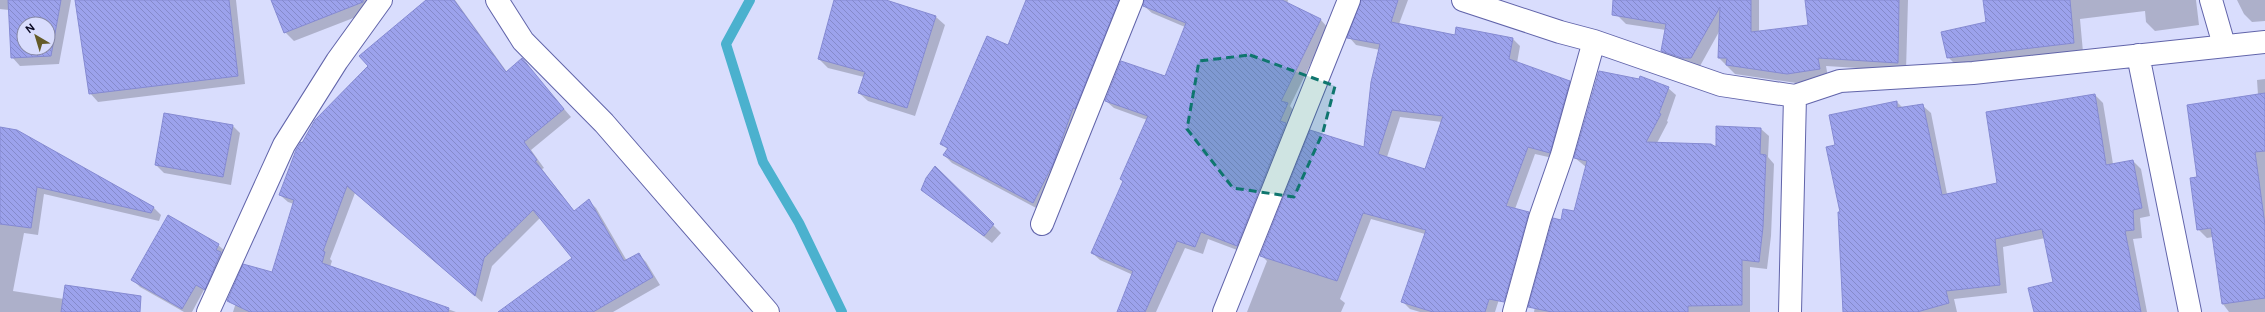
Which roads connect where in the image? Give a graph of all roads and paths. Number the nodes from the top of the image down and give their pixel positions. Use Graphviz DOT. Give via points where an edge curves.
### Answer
graph roads {
  1 [pos="381,0"];
  2 [pos="497,0"];
  3 [pos="1132,0"];
  4 [pos="1349,0"];
  5 [pos="1463,0"];
  6 [pos="2211,0"];
  7 [pos="1594,41"];
  8 [pos="2265,42"];
  9 [pos="2224,45"];
  10 [pos="2138,55"];
  11 [pos="1795,96"];
  12 [pos="1042,224"];
  13 [pos="208,312"];
  14 [pos="768,312"];
  15 [pos="1224,312"];
  16 [pos="1514,312"];
  17 [pos="1790,312"];
  18 [pos="2190,312"];
  1 -- 13 [label="street" via="337,61 284,145"];
  2 -- 14 [label="street" via="524,41 604,123"];
  3 -- 12 [label="street"];
  4 -- 15 [label="street"];
  5 -- 7 [label="street"];
  6 -- 9 [label="street"];
  7 -- 11 [label="street" via="1721,85"];
  7 -- 16 [label="street"];
  8 -- 9 [label="street"];
  9 -- 10 [label="street"];
  10 -- 11 [label="street" via="1973,73 1840,81"];
  10 -- 18 [label="street"];
  11 -- 17 [label="street"];
}
